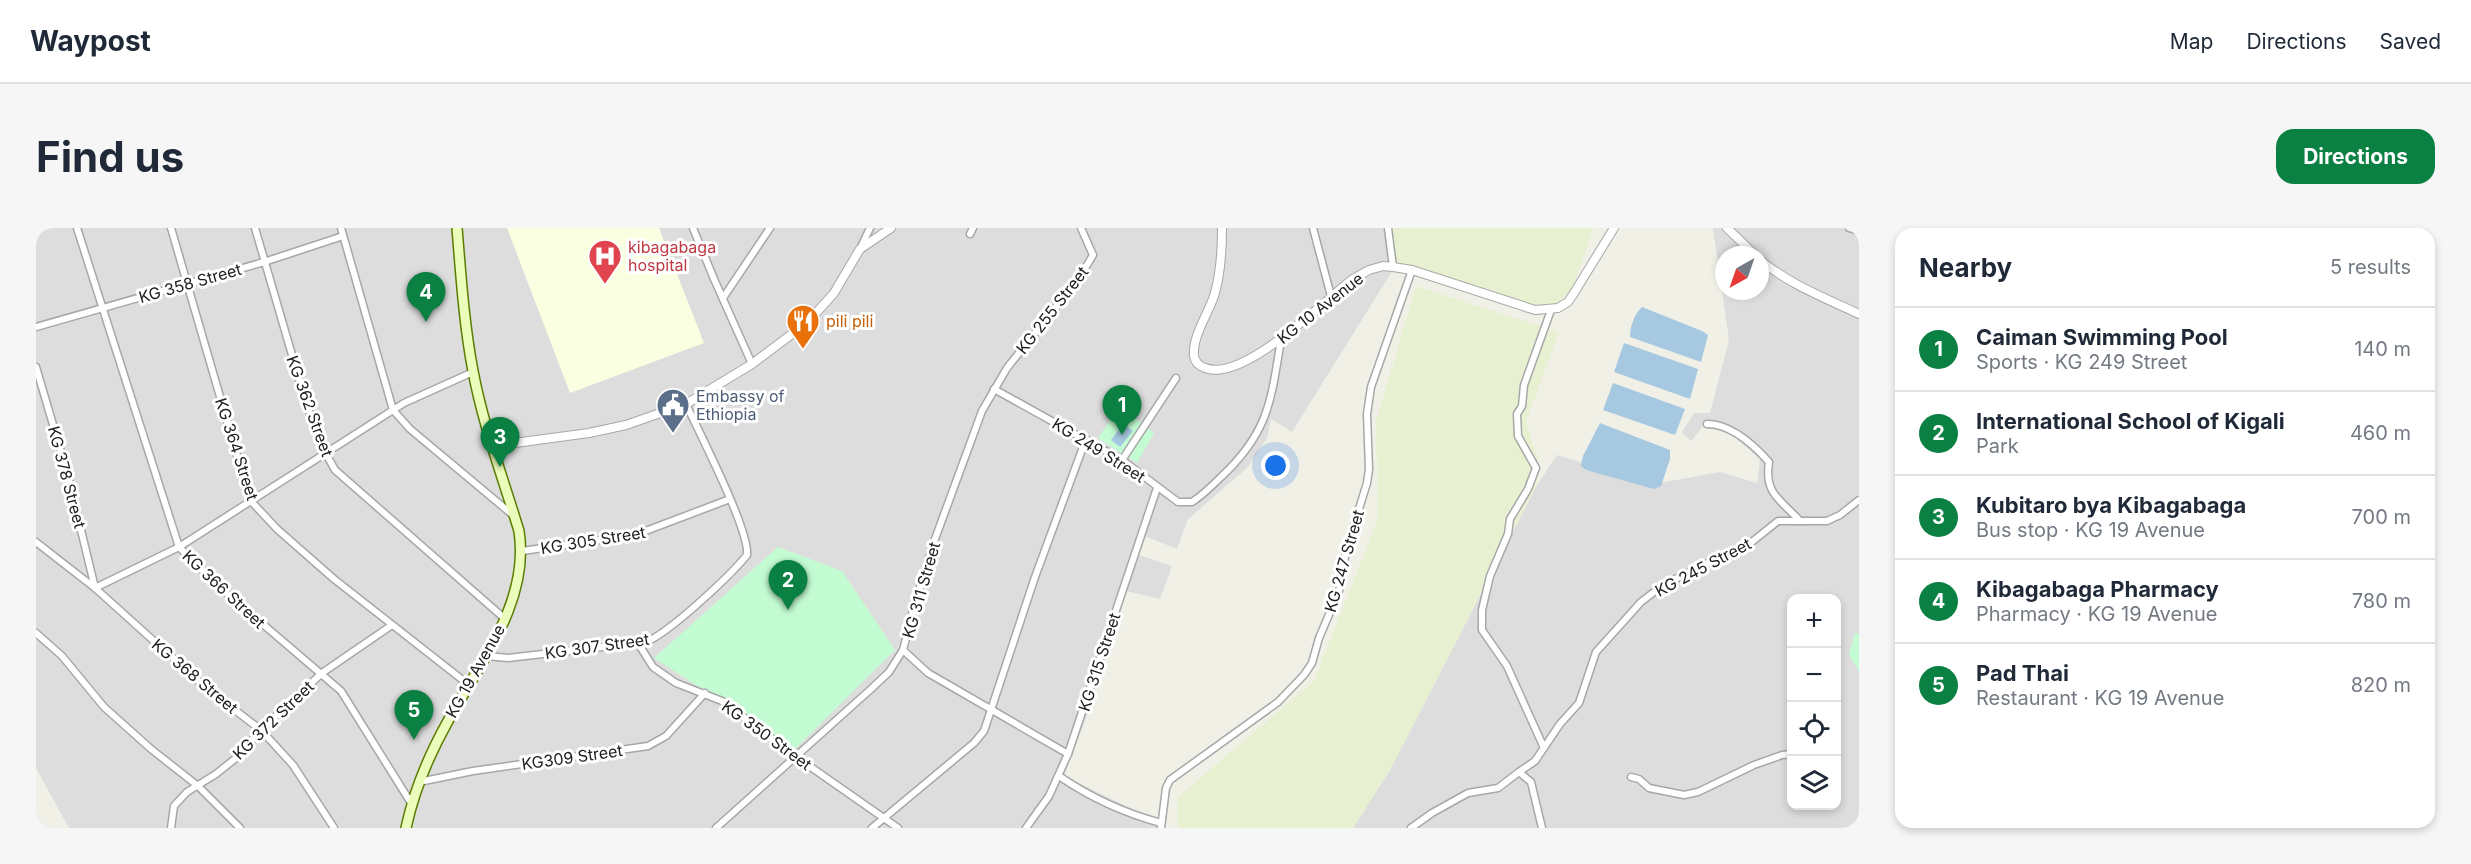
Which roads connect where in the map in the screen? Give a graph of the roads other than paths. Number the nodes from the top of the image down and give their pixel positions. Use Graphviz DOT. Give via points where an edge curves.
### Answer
graph roads {
  1 [pos="77,228"];
  2 [pos="171,228"];
  3 [pos="255,228"];
  4 [pos="341,228"];
  5 [pos="457,228"];
  6 [pos="693,228"];
  7 [pos="770,228"];
  8 [pos="870,228"];
  9 [pos="891,228"];
  10 [pos="1081,228"];
  11 [pos="1222,228"];
  12 [pos="1313,228"];
  13 [pos="1388,228"];
  14 [pos="1614,228"];
  15 [pos="1727,228"];
  16 [pos="1849,228"];
  17 [pos="1859,231"];
  18 [pos="343,236"];
  19 [pos="1746,246"];
  20 [pos="860,249"];
  21 [pos="264,262"];
  22 [pos="1394,267"];
  23 [pos="1769,267"];
  24 [pos="1412,270"];
  25 [pos="187,283"];
  26 [pos="1331,296"];
  27 [pos="723,298"];
  28 [pos="101,307"];
  29 [pos="1551,310"];
  30 [pos="1859,314"];
  31 [pos="36,327"];
  32 [pos="1281,339"];
  33 [pos="752,364"];
  34 [pos="36,367"];
  35 [pos="473,372"];
  36 [pos="1176,378"];
  37 [pos="994,390"];
  38 [pos="686,404"];
  39 [pos="393,410"];
  40 [pos="1707,424"];
  41 [pos="1086,439"];
  42 [pos="492,446"];
  43 [pos="325,452"];
  44 [pos="1122,460"];
  45 [pos="1157,488"];
  46 [pos="250,500"];
  47 [pos="730,500"];
  48 [pos="1859,500"];
  49 [pos="515,516"];
  50 [pos="1801,521"];
  51 [pos="36,542"];
  52 [pos="179,547"];
  53 [pos="522,551"];
  54 [pos="95,588"];
  55 [pos="504,618"];
  56 [pos="392,625"];
  57 [pos="36,633"];
  58 [pos="638,644"];
  59 [pos="903,650"];
  60 [pos="487,656"];
  61 [pos="322,673"];
  62 [pos="469,685"];
  63 [pos="705,693"];
  64 [pos="991,710"];
  65 [pos="261,730"];
  66 [pos="1544,748"];
  67 [pos="1068,754"];
  68 [pos="1787,755"];
  69 [pos="795,756"];
  70 [pos="1519,772"];
  71 [pos="1059,776"];
  72 [pos="1631,777"];
  73 [pos="418,782"];
  74 [pos="198,786"];
  75 [pos="411,803"];
  76 [pos="884,818"];
  77 [pos="1161,826"];
  78 [pos="171,828"];
  79 [pos="240,828"];
  80 [pos="334,828"];
  81 [pos="406,828"];
  82 [pos="716,828"];
  83 [pos="872,828"];
  84 [pos="898,828"];
  85 [pos="1026,828"];
  86 [pos="1411,828"];
  87 [pos="1542,828"];
  1 -- 28 [label="street, KG 366 Street"];
  2 -- 25 [label="street, KG 364 Street"];
  3 -- 21 [label="street, KG 362 Street"];
  4 -- 18 [label="street"];
  5 -- 35 [label="main road, KG 19 Avenue"];
  6 -- 27 [label="street"];
  7 -- 27 [label="street"];
  8 -- 20 [label="street"];
  9 -- 20 [label="street"];
  10 -- 37 [label="street, KG 255 Street" via="1093,255 1090,261"];
  11 -- 32 [label="street, KG 10 Avenue" via="1214,295 1194,346 1194,358 1199,366 1210,370 1227,368 1259,355"];
  12 -- 26 [label="street"];
  13 -- 22 [label="street"];
  14 -- 29 [label="street" via="1568,302"];
  15 -- 19 [label="street"];
  16 -- 17 [label="street"];
  18 -- 21 [label="street, KG 358 Street"];
  18 -- 39 [label="street"];
  20 -- 33 [label="street" via="824,306"];
  21 -- 25 [label="street, KG 358 Street"];
  21 -- 43 [label="street, KG 362 Street"];
  22 -- 24 [label="street, KG 10 Avenue"];
  22 -- 26 [label="street, KG 10 Avenue" via="1369,270"];
  23 -- 30 [label="street" via="1786,279"];
  24 -- 29 [label="street, KG 10 Avenue" via="1535,310"];
  24 -- 77 [label="street, KG 247 Street" via="1371,387 1367,483 1346,551 1339,591 1312,663 1278,702 1170,780"];
  25 -- 28 [label="street, KG 358 Street"];
  25 -- 46 [label="street, KG 364 Street"];
  26 -- 32 [label="street, KG 10 Avenue"];
  27 -- 33 [label="street"];
  28 -- 31 [label="street, KG 358 Street"];
  28 -- 52 [label="street, KG 366 Street"];
  29 -- 66 [label="street" via="1517,414 1518,436 1536,468 1510,519 1482,610 1482,630 1507,666"];
  32 -- 45 [label="street, KG 249 Street" via="1265,419 1242,458 1192,502 1178,502"];
  33 -- 38 [label="street"];
  34 -- 54 [label="street, KG 378 Street"];
  35 -- 39 [label="street"];
  35 -- 42 [label="main road, KG 19 Avenue"];
  36 -- 44 [label="street"];
  37 -- 41 [label="street, KG 249 Street"];
  37 -- 59 [label="street, KG 311 Street" via="982,411 939,529"];
  38 -- 42 [label="street" via="589,434"];
  38 -- 47 [label="street"];
  39 -- 43 [label="street"];
  39 -- 49 [label="street" via="410,429"];
  40 -- 50 [label="street" via="1718,424 1740,435 1763,455 1769,462 1766,479 1770,489"];
  41 -- 44 [label="street, KG 249 Street"];
  41 -- 64 [label="street"];
  42 -- 49 [label="main road, KG 19 Avenue"];
  43 -- 46 [label="street"];
  43 -- 55 [label="street, KG 362 Street" via="335,470"];
  44 -- 45 [label="street, KG 249 Street"];
  45 -- 67 [label="street, KG 315 Street"];
  46 -- 52 [label="street"];
  46 -- 56 [label="street, KG 364 Street" via="285,536"];
  47 -- 53 [label="street, KG 305 Street" via="635,536"];
  47 -- 58 [label="street, KG 307 Street" via="748,546 747,555 656,638"];
  48 -- 50 [label="street, KG 245 Street" via="1827,521"];
  49 -- 53 [label="main road, KG 19 Avenue"];
  50 -- 66 [label="street, KG 245 Street" via="1778,521 1753,541 1663,585 1641,602 1596,652 1579,702"];
  51 -- 54 [label="street, KG 368 Street"];
  52 -- 54 [label="street"];
  52 -- 61 [label="street, KG 366 Street" via="224,591"];
  53 -- 55 [label="main road, KG 19 Avenue" via="515,590"];
  54 -- 65 [label="street, KG 368 Street" via="178,663"];
  55 -- 60 [label="main road, KG 19 Avenue"];
  56 -- 61 [label="street, KG 372 Street"];
  56 -- 62 [label="street, KG 364 Street"];
  57 -- 74 [label="street" via="62,656 104,707"];
  58 -- 60 [label="street, KG 307 Street" via="508,658"];
  58 -- 63 [label="street, KG 350 Street" via="653,667 676,683"];
  59 -- 64 [label="street" via="928,673"];
  59 -- 69 [label="street, KG 311 Street" via="883,678"];
  60 -- 62 [label="main road, KG 19 Avenue"];
  61 -- 65 [label="street, KG 372 Street"];
  61 -- 75 [label="street, KG 366 Street" via="341,691"];
  62 -- 73 [label="main road, KG 19 Avenue"];
  63 -- 69 [label="street, KG 350 Street" via="722,701"];
  63 -- 73 [label="street, KG309 Street" via="666,736 648,746"];
  64 -- 67 [label="street"];
  64 -- 76 [label="street" via="984,731 974,743"];
  65 -- 74 [label="street, KG 372 Street" via="236,758"];
  65 -- 80 [label="street, KG 368 Street" via="293,765"];
  66 -- 70 [label="street, KG 245 Street" via="1535,761"];
  67 -- 71 [label="street, KG 315 Street"];
  68 -- 72 [label="street" via="1684,795 1649,789"];
  69 -- 76 [label="street, KG 350 Street"];
  69 -- 82 [label="street, KG 311 Street"];
  70 -- 86 [label="street, KG 245 Street" via="1498,788 1468,793"];
  70 -- 87 [label="street" via="1532,786"];
  71 -- 77 [label="street" via="1088,795"];
  71 -- 85 [label="street, KG 315 Street"];
  73 -- 75 [label="main road, KG 19 Avenue"];
  74 -- 78 [label="street, KG 372 Street" via="178,801 172,812"];
  74 -- 79 [label="street"];
  75 -- 81 [label="main road, KG 19 Avenue"];
  76 -- 83 [label="street"];
  76 -- 84 [label="street, KG 350 Street"];
}
